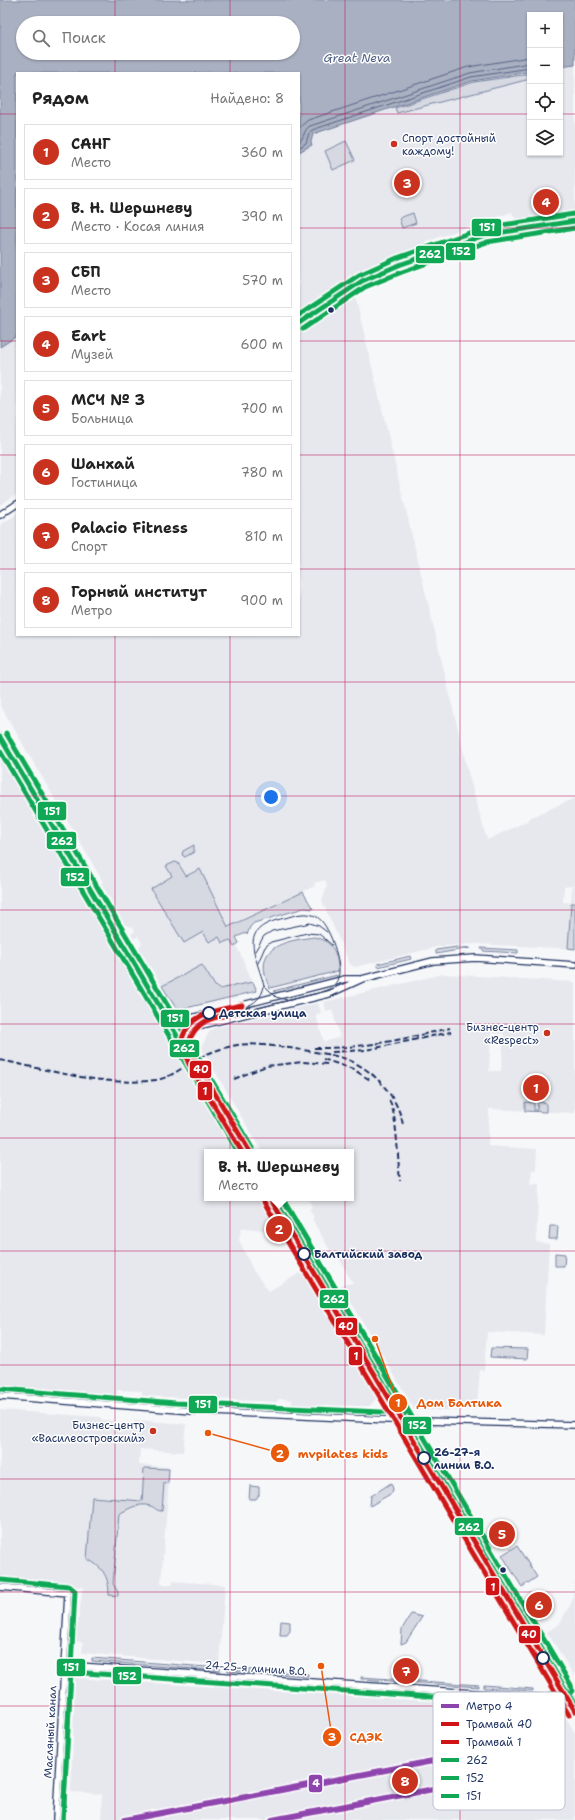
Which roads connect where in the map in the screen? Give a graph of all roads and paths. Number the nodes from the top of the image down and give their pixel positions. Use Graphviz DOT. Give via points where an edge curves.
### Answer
graph roads {
  1 [pos="575,222"];
  2 [pos="300,322"];
  3 [pos="16,505"];
  4 [pos="4,512"];
  5 [pos="0,737"];
  6 [pos="575,965"];
  7 [pos="345,979"];
  8 [pos="362,979"];
  9 [pos="346,986"];
  10 [pos="171,1026"];
  11 [pos="244,1149"];
  12 [pos="276,1201"];
  13 [pos="0,1396"];
  14 [pos="405,1420"];
  15 [pos="575,1425"];
  16 [pos="0,1587"];
  17 [pos="64,1665"];
  18 [pos="565,1689"];
  19 [pos="458,1692"];
  20 [pos="559,1692"];
  21 [pos="575,1705"];
  22 [pos="56,1820"];
  1 -- 2 [label="street" via="485,235 399,264 362,281"];
  3 -- 4 [label="street"];
  5 -- 10 [label="street"];
  6 -- 8 [label="street" via="455,958"];
  7 -- 8 [label="street"];
  7 -- 9 [label="street"];
  7 -- 10 [label="street" via="183,1020"];
  8 -- 9 [label="street"];
  9 -- 10 [label="street" via="329,994 190,1028"];
  10 -- 11 [label="street"];
  12 -- 14 [label="street"];
  13 -- 14 [label="street" via="176,1410"];
  14 -- 15 [label="street"];
  14 -- 18 [label="street"];
  16 -- 17 [label="street, Масляный канал" via="68,1593"];
  17 -- 19 [label="street, 24-25-я линии В.О."];
  17 -- 22 [label="street, Масляный канал"];
  18 -- 20 [label="street, 24-25-я линии В.О."];
  18 -- 21 [label="street"];
}
